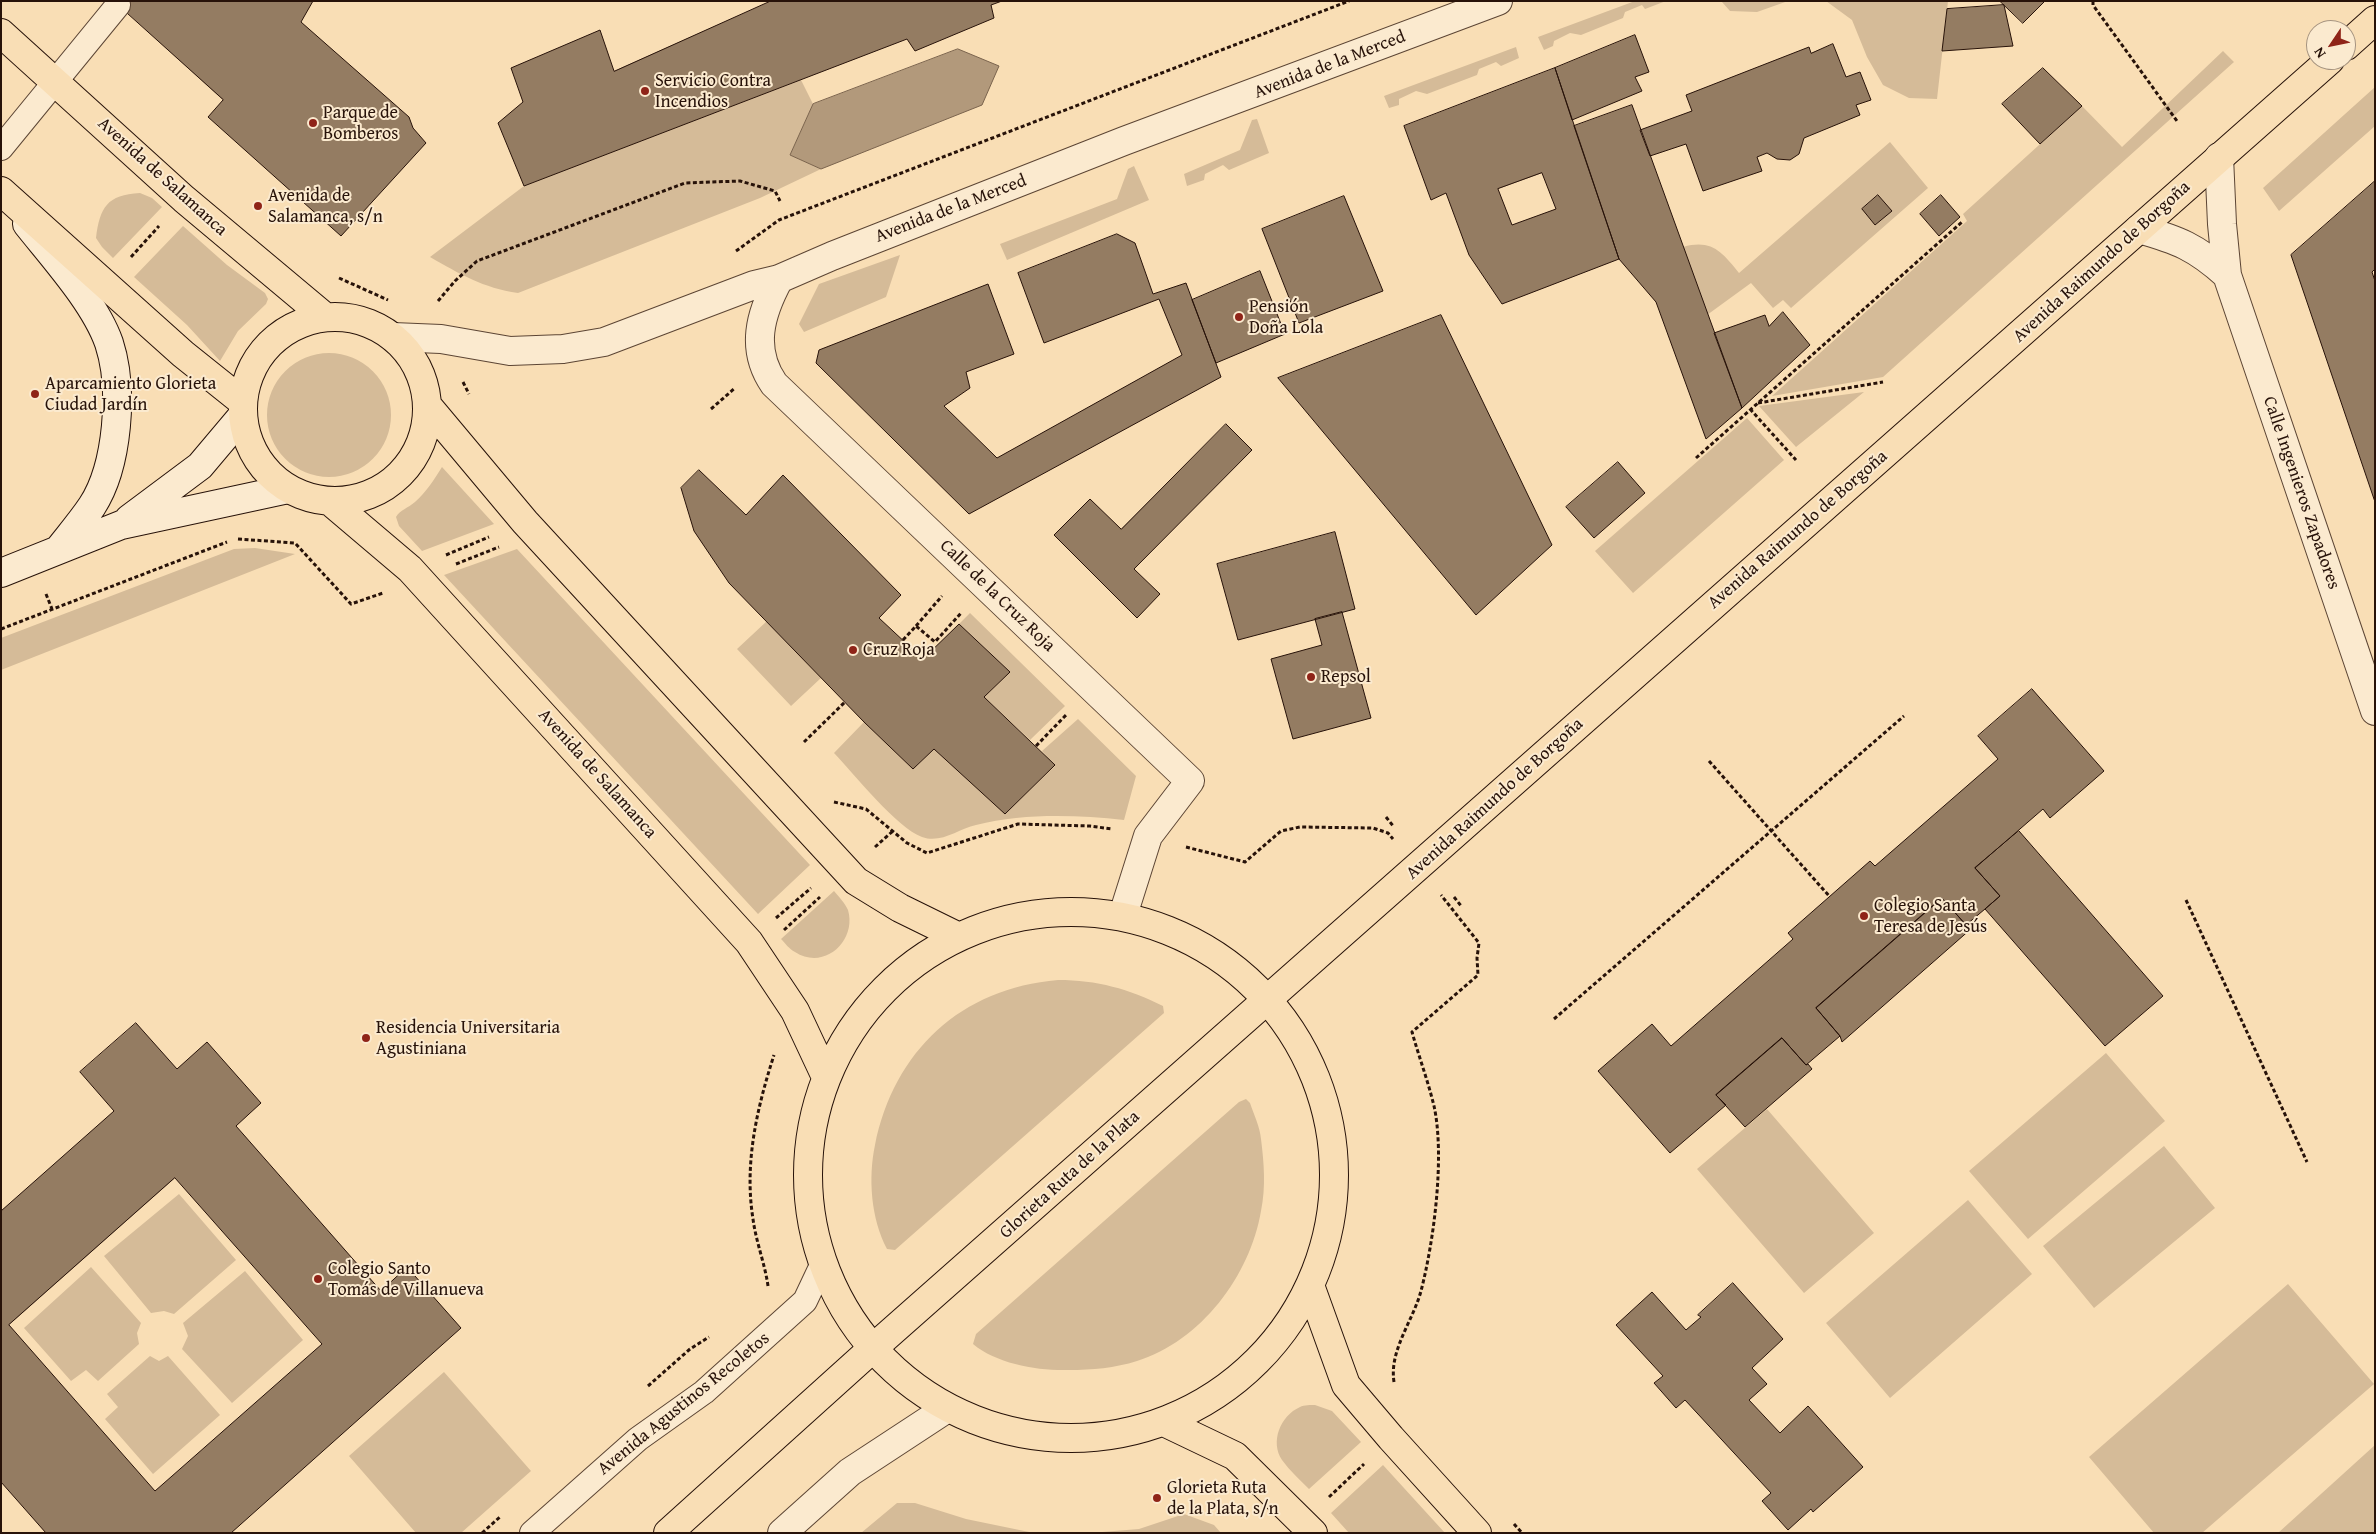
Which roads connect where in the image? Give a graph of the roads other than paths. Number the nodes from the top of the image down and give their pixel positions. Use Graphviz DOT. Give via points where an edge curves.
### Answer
graph roads {
  1 [pos="1498,1"];
  2 [pos="118,5"];
  3 [pos="2375,20"];
  4 [pos="1,33"];
  5 [pos="2356,37"];
  6 [pos="2319,70"];
  7 [pos="56,81"];
  8 [pos="1,148"];
  9 [pos="2219,157"];
  10 [pos="2,191"];
  11 [pos="2139,229"];
  12 [pos="2227,274"];
  13 [pos="779,279"];
  14 [pos="325,317"];
  15 [pos="393,337"];
  16 [pos="427,405"];
  17 [pos="243,408"];
  18 [pos="288,489"];
  19 [pos="331,502"];
  20 [pos="121,525"];
  21 [pos="59,549"];
  22 [pos="1,573"];
  23 [pos="2375,711"];
  24 [pos="1123,915"];
  25 [pos="955,935"];
  26 [pos="1267,1000"];
  27 [pos="825,1075"];
  28 [pos="822,1264"];
  29 [pos="1311,1288"];
  30 [pos="872,1350"];
  31 [pos="946,1409"];
  32 [pos="1166,1422"];
  33 [pos="532,1533"];
  34 [pos="668,1533"];
  35 [pos="782,1533"];
  36 [pos="1313,1533"];
  37 [pos="1477,1533"];
  1 -- 13 [label="street, Avenida de la Merced" via="1124,141"];
  2 -- 7 [label="lane"];
  3 -- 5 [label="main road"];
  4 -- 7 [label="main road, Avenida de Salamanca"];
  6 -- 9 [label="main road, Avenida Raimundo de Borgoña"];
  7 -- 8 [label="lane"];
  7 -- 14 [label="main road, Avenida de Salamanca" via="184,199"];
  9 -- 11 [label="main road, Avenida Raimundo de Borgoña"];
  9 -- 12 [label="street, Calle Ingenieros Zapadores"];
  10 -- 17 [label="main road"];
  10 -- 21 [label="street" via="88,304 109,343 114,374 118,408 110,459 92,506"];
  11 -- 12 [label="street" via="2173,239 2204,254"];
  11 -- 26 [label="main road, Avenida Raimundo de Borgoña"];
  12 -- 23 [label="street, Calle Ingenieros Zapadores"];
  13 -- 15 [label="street, Avenida de la Merced" via="604,342 563,349 510,351 441,340"];
  13 -- 24 [label="street, Calle de la Cruz Roja" via="760,327 760,352 765,371 774,384 1190,782 1148,836"];
  14 -- 15 [label="main road" via="349,318 372,325"];
  14 -- 17 [label="main road" via="304,322 269,344 256,361"];
  15 -- 16 [label="main road" via="418,367 425,385"];
  16 -- 19 [label="main road" via="426,430 416,454 401,475 380,490 356,500"];
  16 -- 25 [label="main road" via="525,522 856,881 900,908"];
  17 -- 18 [label="main road" via="247,438 257,458"];
  17 -- 20 [label="street" via="200,466"];
  18 -- 19 [label="main road" via="309,498"];
  18 -- 20 [label="street"];
  19 -- 27 [label="main road, Avenida de Salamanca" via="410,569 749,942 795,1011"];
  20 -- 21 [label="street"];
  21 -- 22 [label="street"];
  24 -- 25 [label="main road" via="1046,910"];
  24 -- 26 [label="main road" via="1205,947 1241,974"];
  25 -- 27 [label="main road" via="875,994"];
  26 -- 29 [label="main road" via="1295,1039 1321,1089 1334,1149 1332,1219"];
  26 -- 30 [label="main road, Glorieta Ruta de la Plata"];
  27 -- 28 [label="main road" via="806,1174"];
  28 -- 30 [label="main road" via="846,1313"];
  28 -- 33 [label="lane, Avenida Agustinos Recoletos" via="805,1301 704,1392 638,1439"];
  29 -- 32 [label="main road" via="1272,1347 1217,1396"];
  29 -- 37 [label="main road" via="1346,1385"];
  30 -- 31 [label="main road" via="904,1380"];
  30 -- 34 [label="main road"];
  31 -- 32 [label="main road" via="1016,1434 1089,1440"];
  31 -- 35 [label="street" via="850,1472"];
  32 -- 36 [label="main road" via="1235,1456"];
}
